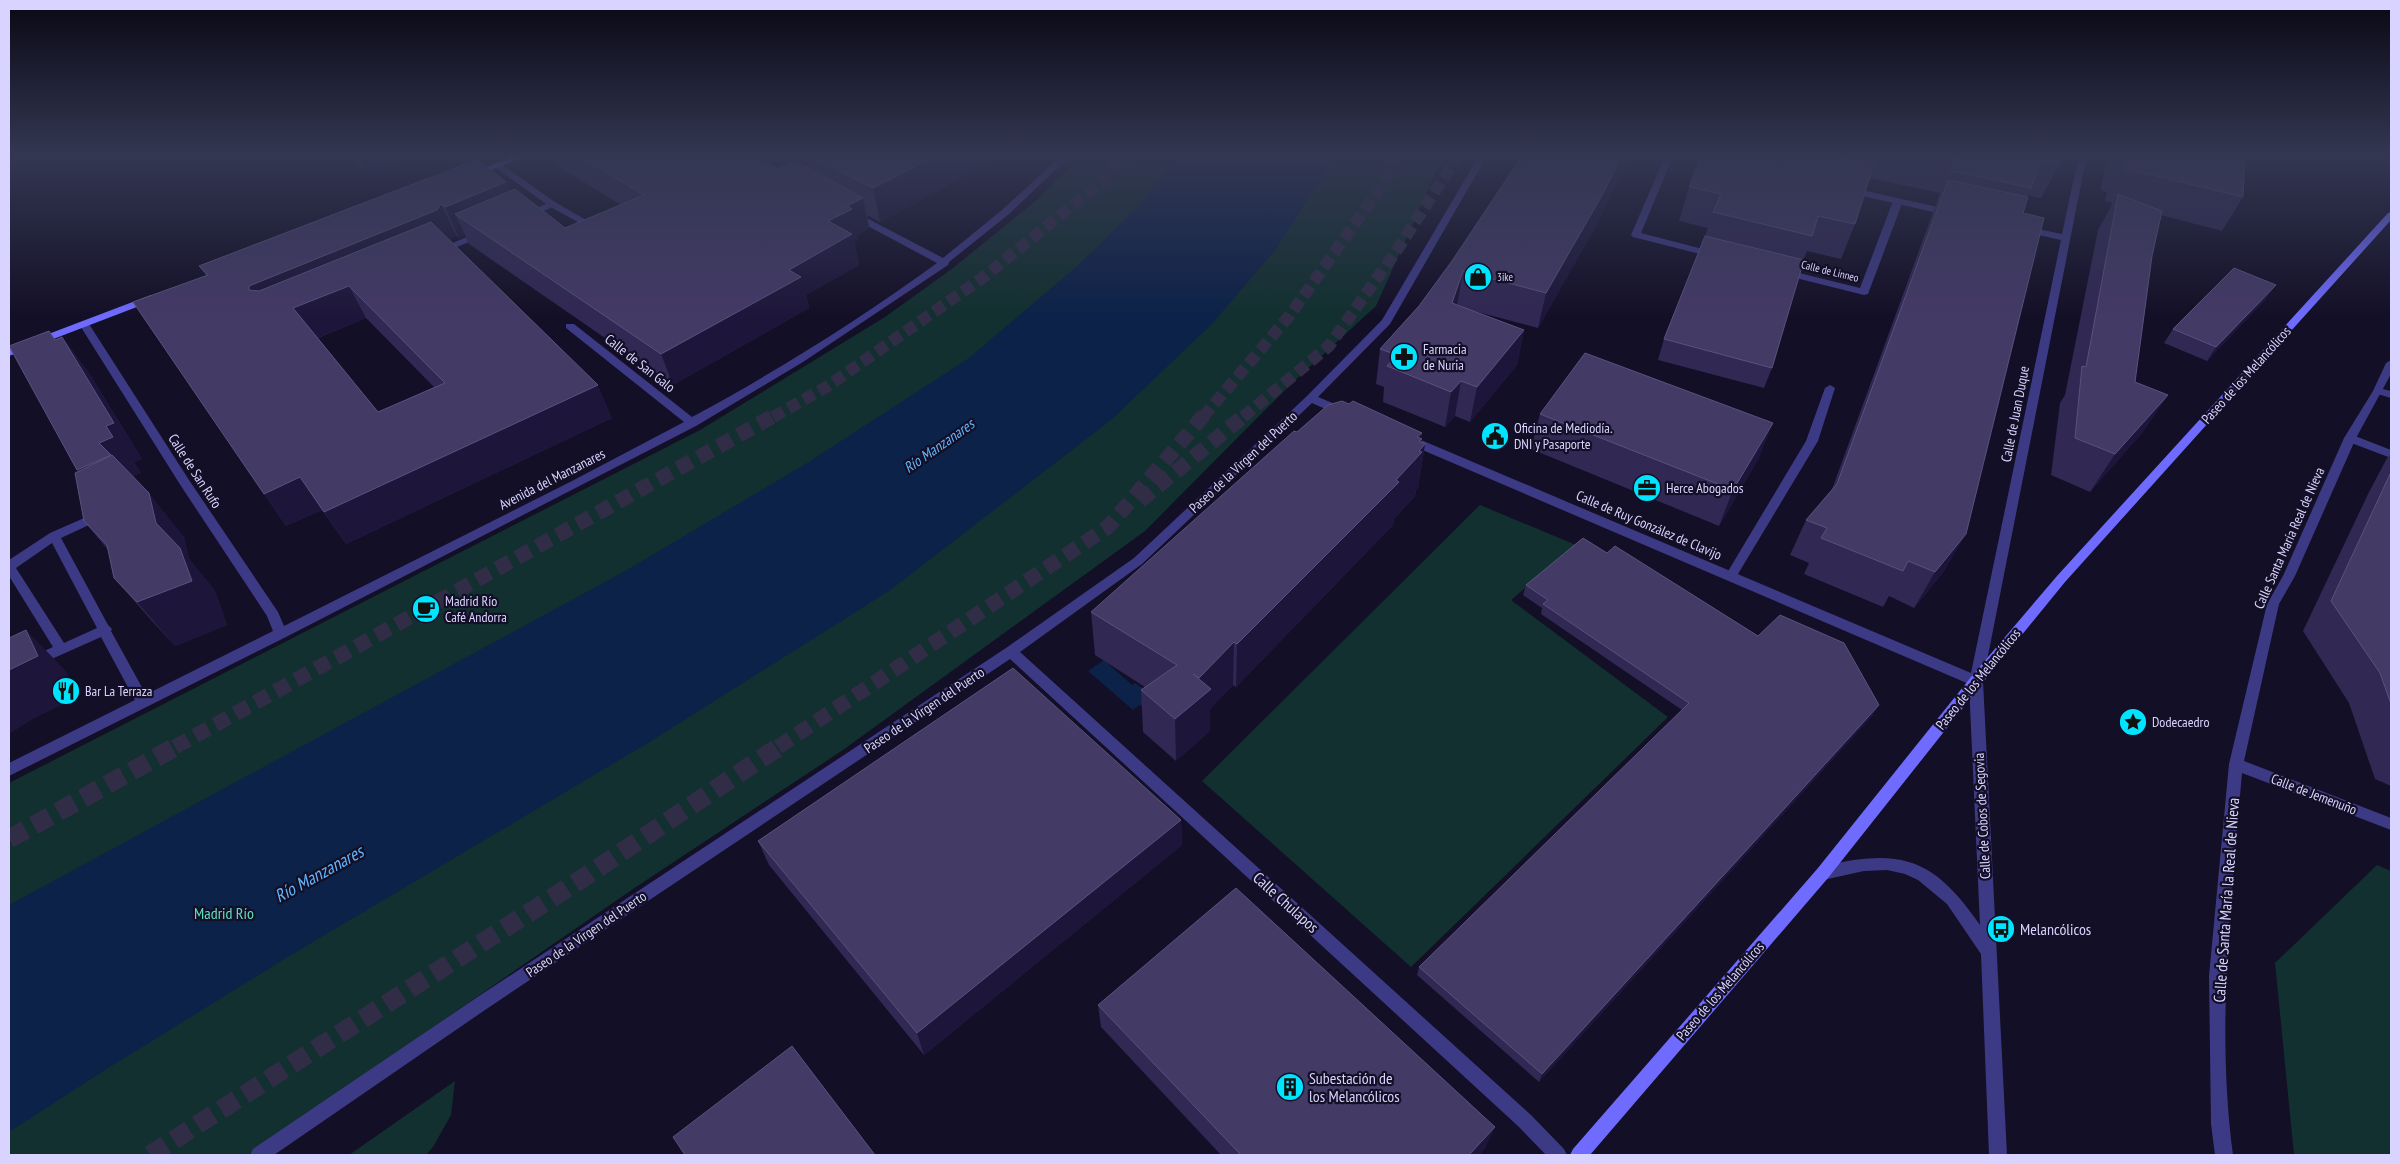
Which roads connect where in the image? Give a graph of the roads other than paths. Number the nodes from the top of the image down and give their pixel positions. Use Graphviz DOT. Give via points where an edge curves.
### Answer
graph roads {
  1 [pos="542,208"];
  2 [pos="560,208"];
  3 [pos="1011,208"];
  4 [pos="1452,208"];
  5 [pos="1647,208"];
  6 [pos="1895,208"];
  7 [pos="1929,208"];
  8 [pos="2072,208"];
  9 [pos="845,210"];
  10 [pos="2391,215"];
  11 [pos="1962,216"];
  12 [pos="516,219"];
  13 [pos="588,224"];
  14 [pos="2017,228"];
  15 [pos="489,230"];
  16 [pos="2066,238"];
  17 [pos="426,256"];
  18 [pos="1721,257"];
  19 [pos="945,263"];
  20 [pos="1769,268"];
  21 [pos="158,295"];
  22 [pos="84,324"];
  23 [pos="570,326"];
  24 [pos="9,353"];
  25 [pos="2391,363"];
  26 [pos="1830,388"];
  27 [pos="2378,391"];
  28 [pos="2391,395"];
  29 [pos="1311,398"];
  30 [pos="1356,417"];
  31 [pos="692,423"];
  32 [pos="1401,436"];
  33 [pos="2350,438"];
  34 [pos="2391,454"];
  35 [pos="115,508"];
  36 [pos="54,536"];
  37 [pos="1731,576"];
  38 [pos="106,629"];
  39 [pos="281,634"];
  40 [pos="61,650"];
  41 [pos="1011,652"];
  42 [pos="9,673"];
  43 [pos="1976,681"];
  44 [pos="143,702"];
  45 [pos="2236,764"];
  46 [pos="9,770"];
  47 [pos="2391,824"];
  48 [pos="1823,873"];
  49 [pos="1989,952"];
  50 [pos="258,1155"];
  51 [pos="1558,1155"];
  52 [pos="1579,1155"];
  53 [pos="1998,1155"];
  54 [pos="2224,1155"];
  1 -- 12 [label="street"];
  2 -- 13 [label="street"];
  3 -- 19 [label="street, Avenida del Manzanares"];
  4 -- 29 [label="street, Paseo de la Virgen del Puerto" via="1386,322"];
  5 -- 18 [label="street" via="1636,236"];
  6 -- 20 [label="street, Calle de Linneo" via="1864,292"];
  7 -- 11 [label="street"];
  8 -- 16 [label="street, Calle de Juan Duque"];
  9 -- 19 [label="street"];
  10 -- 43 [label="street, Paseo de los Melancólicos" via="2061,579"];
  14 -- 16 [label="street"];
  15 -- 17 [label="street"];
  16 -- 43 [label="street, Calle de Juan Duque"];
  19 -- 31 [label="street, Avenida del Manzanares" via="796,362"];
  21 -- 22 [label="street"];
  22 -- 24 [label="street"];
  22 -- 39 [label="street, Calle de San Rufo" via="273,615"];
  23 -- 31 [label="street, Calle de San Galo"];
  25 -- 27 [label="street, Calle Santa María Real de Nieva"];
  26 -- 37 [label="street" via="1812,441"];
  27 -- 28 [label="street"];
  27 -- 33 [label="street, Calle Santa María Real de Nieva"];
  29 -- 30 [label="street"];
  29 -- 41 [label="street, Paseo de la Virgen del Puerto" via="1138,561"];
  31 -- 39 [label="street, Avenida del Manzanares"];
  32 -- 37 [label="street, Calle de Ruy González de Clavijo"];
  33 -- 34 [label="street"];
  33 -- 45 [label="street, Calle Santa María Real de Nieva" via="2289,576 2273,604"];
  35 -- 36 [label="street"];
  36 -- 38 [label="street"];
  36 -- 40 [label="street" via="10,568"];
  37 -- 43 [label="street, Calle de Ruy González de Clavijo"];
  38 -- 40 [label="street"];
  38 -- 44 [label="street"];
  39 -- 44 [label="street, Avenida del Manzanares"];
  40 -- 42 [label="street"];
  41 -- 50 [label="street, Paseo de la Virgen del Puerto"];
  41 -- 51 [label="street, Calle Chulapos" via="1525,1121"];
  43 -- 48 [label="street, Paseo de los Melancólicos"];
  43 -- 49 [label="street, Calle de Cobos de Segovia"];
  44 -- 46 [label="street, Avenida del Manzanares"];
  45 -- 47 [label="street, Calle de Jemenuño"];
  45 -- 54 [label="street, Calle de Santa María la Real de Nieva" via="2217,976 2220,1124"];
  48 -- 49 [label="street" via="1864,864 1907,867 1940,886 1962,910"];
  48 -- 52 [label="street, Paseo de los Melancólicos"];
  49 -- 53 [label="street, Calle de Cobos de Segovia"];
}
